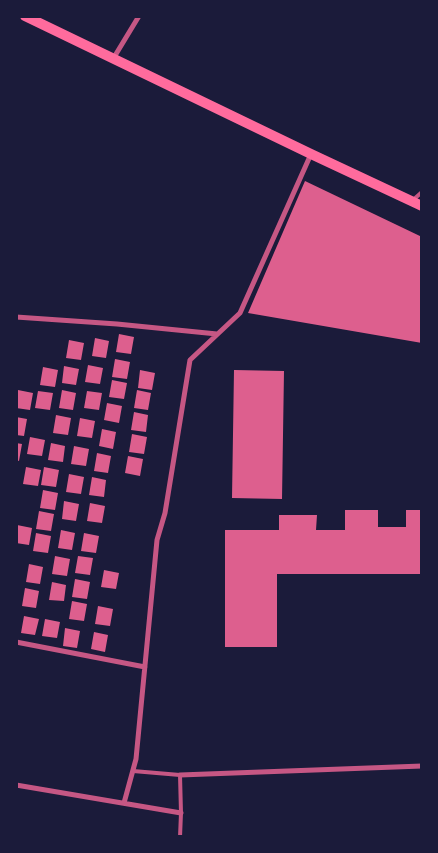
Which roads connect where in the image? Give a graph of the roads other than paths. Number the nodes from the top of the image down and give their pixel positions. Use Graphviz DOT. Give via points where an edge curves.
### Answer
graph roads {
  1 [pos="24,16"];
  2 [pos="139,16"];
  3 [pos="112,60"];
  4 [pos="311,154"];
  5 [pos="422,192"];
  6 [pos="412,201"];
  7 [pos="422,206"];
  8 [pos="16,316"];
  9 [pos="217,334"];
  10 [pos="16,642"];
  11 [pos="145,666"];
  12 [pos="422,766"];
  13 [pos="133,771"];
  14 [pos="180,775"];
  15 [pos="16,785"];
  16 [pos="124,803"];
  17 [pos="181,813"];
  18 [pos="180,837"];
  1 -- 3 [label="main road"];
  2 -- 3 [label="street"];
  3 -- 4 [label="main road"];
  4 -- 6 [label="main road"];
  4 -- 9 [label="street" via="240,313"];
  5 -- 6 [label="lane"];
  6 -- 7 [label="main road"];
  8 -- 9 [label="street"];
  9 -- 11 [label="street" via="190,360 165,513 157,540"];
  10 -- 11 [label="street"];
  11 -- 13 [label="street"];
  12 -- 14 [label="street"];
  13 -- 14 [label="lane"];
  13 -- 16 [label="street"];
  14 -- 17 [label="lane"];
  15 -- 16 [label="street"];
  16 -- 17 [label="street"];
  17 -- 18 [label="lane"];
}
